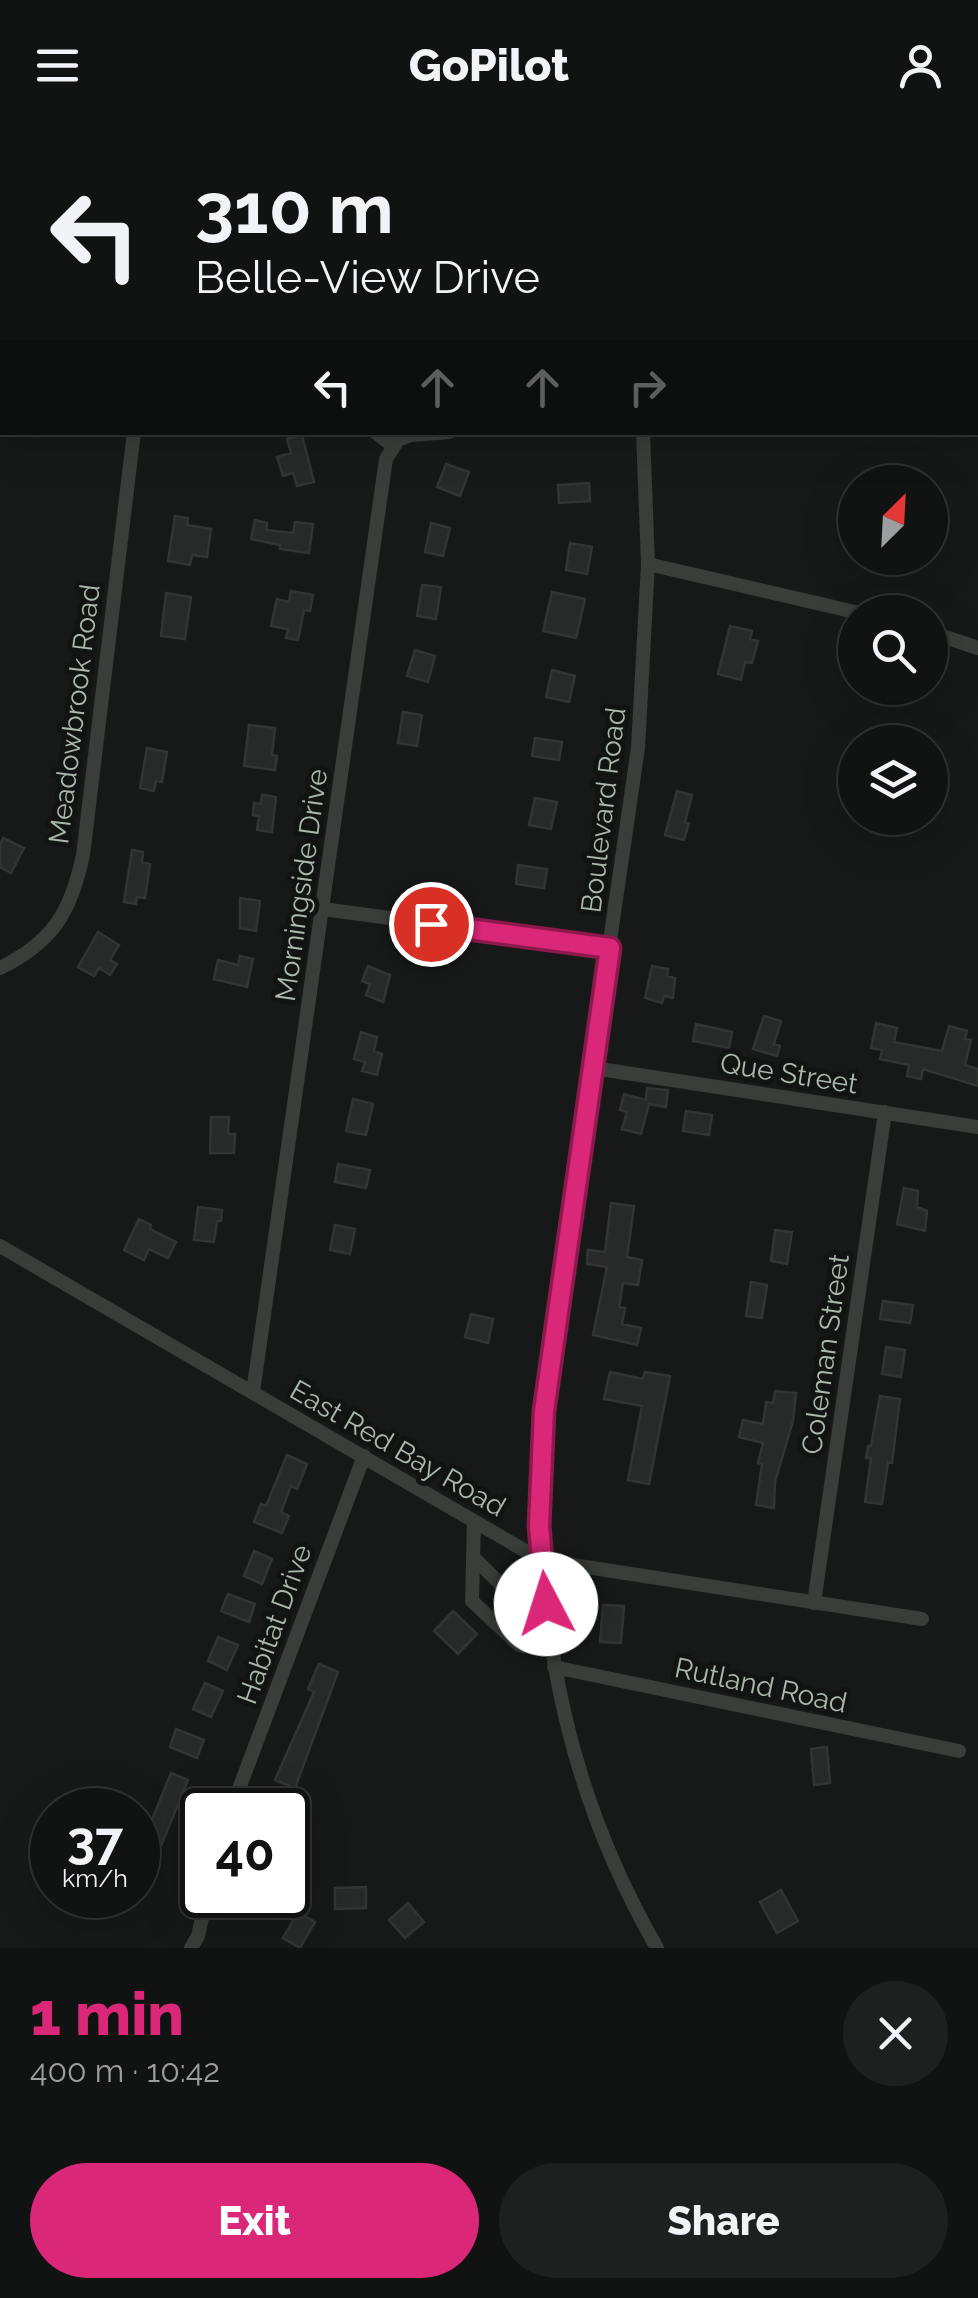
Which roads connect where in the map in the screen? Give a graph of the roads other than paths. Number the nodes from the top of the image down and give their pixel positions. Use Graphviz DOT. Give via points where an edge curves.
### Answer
graph roads {
  1 [pos="134,435"];
  2 [pos="379,435"];
  3 [pos="411,435"];
  4 [pos="643,435"];
  5 [pos="392,446"];
  6 [pos="648,564"];
  7 [pos="838,608"];
  8 [pos="948,638"];
  9 [pos="978,648"];
  10 [pos="323,909"];
  11 [pos="610,948"];
  12 [pos="0,968"];
  13 [pos="593,1068"];
  14 [pos="885,1112"];
  15 [pos="978,1127"];
  16 [pos="0,1246"];
  17 [pos="254,1392"];
  18 [pos="364,1456"];
  19 [pos="474,1521"];
  20 [pos="475,1559"];
  21 [pos="541,1560"];
  22 [pos="814,1603"];
  23 [pos="522,1604"];
  24 [pos="546,1604"];
  25 [pos="922,1619"];
  26 [pos="501,1628"];
  27 [pos="552,1651"];
  28 [pos="554,1668"];
  29 [pos="958,1751"];
  30 [pos="239,1788"];
  31 [pos="202,1918"];
  32 [pos="191,1948"];
  33 [pos="657,1948"];
  1 -- 12 [label="street, Meadowbrook Road" via="76,888 52,932"];
  2 -- 5 [label="street"];
  3 -- 5 [label="street"];
  4 -- 6 [label="street, Boulevard Road"];
  5 -- 10 [label="street, Morningside Drive"];
  6 -- 7 [label="street"];
  6 -- 11 [label="street, Boulevard Road" via="638,748"];
  8 -- 9 [label="street"];
  10 -- 11 [label="street"];
  10 -- 17 [label="street, Morningside Drive"];
  11 -- 13 [label="street, Boulevard Road"];
  13 -- 14 [label="street, Que Street"];
  13 -- 21 [label="street, Boulevard Road" via="544,1411"];
  14 -- 15 [label="street, Que Street"];
  14 -- 22 [label="street, Coleman Street"];
  16 -- 17 [label="street, East Red Bay Road"];
  17 -- 18 [label="street, East Red Bay Road"];
  18 -- 19 [label="street, East Red Bay Road"];
  18 -- 30 [label="street, Habitat Drive"];
  19 -- 20 [label="street"];
  19 -- 21 [label="street, East Red Bay Road"];
  20 -- 23 [label="street"];
  20 -- 26 [label="street" via="472,1600"];
  21 -- 22 [label="street, East Red Bay Road"];
  21 -- 24 [label="street, Boulevard Road"];
  22 -- 25 [label="street, East Red Bay Road"];
  23 -- 24 [label="street"];
  23 -- 26 [label="street"];
  24 -- 27 [label="street, Boulevard Road"];
  26 -- 27 [label="street" via="519,1645"];
  27 -- 28 [label="street, Boulevard Road"];
  28 -- 29 [label="street, Rutland Road"];
  28 -- 33 [label="street, Boulevard Road" via="598,1828"];
  31 -- 32 [label="street"];
}
